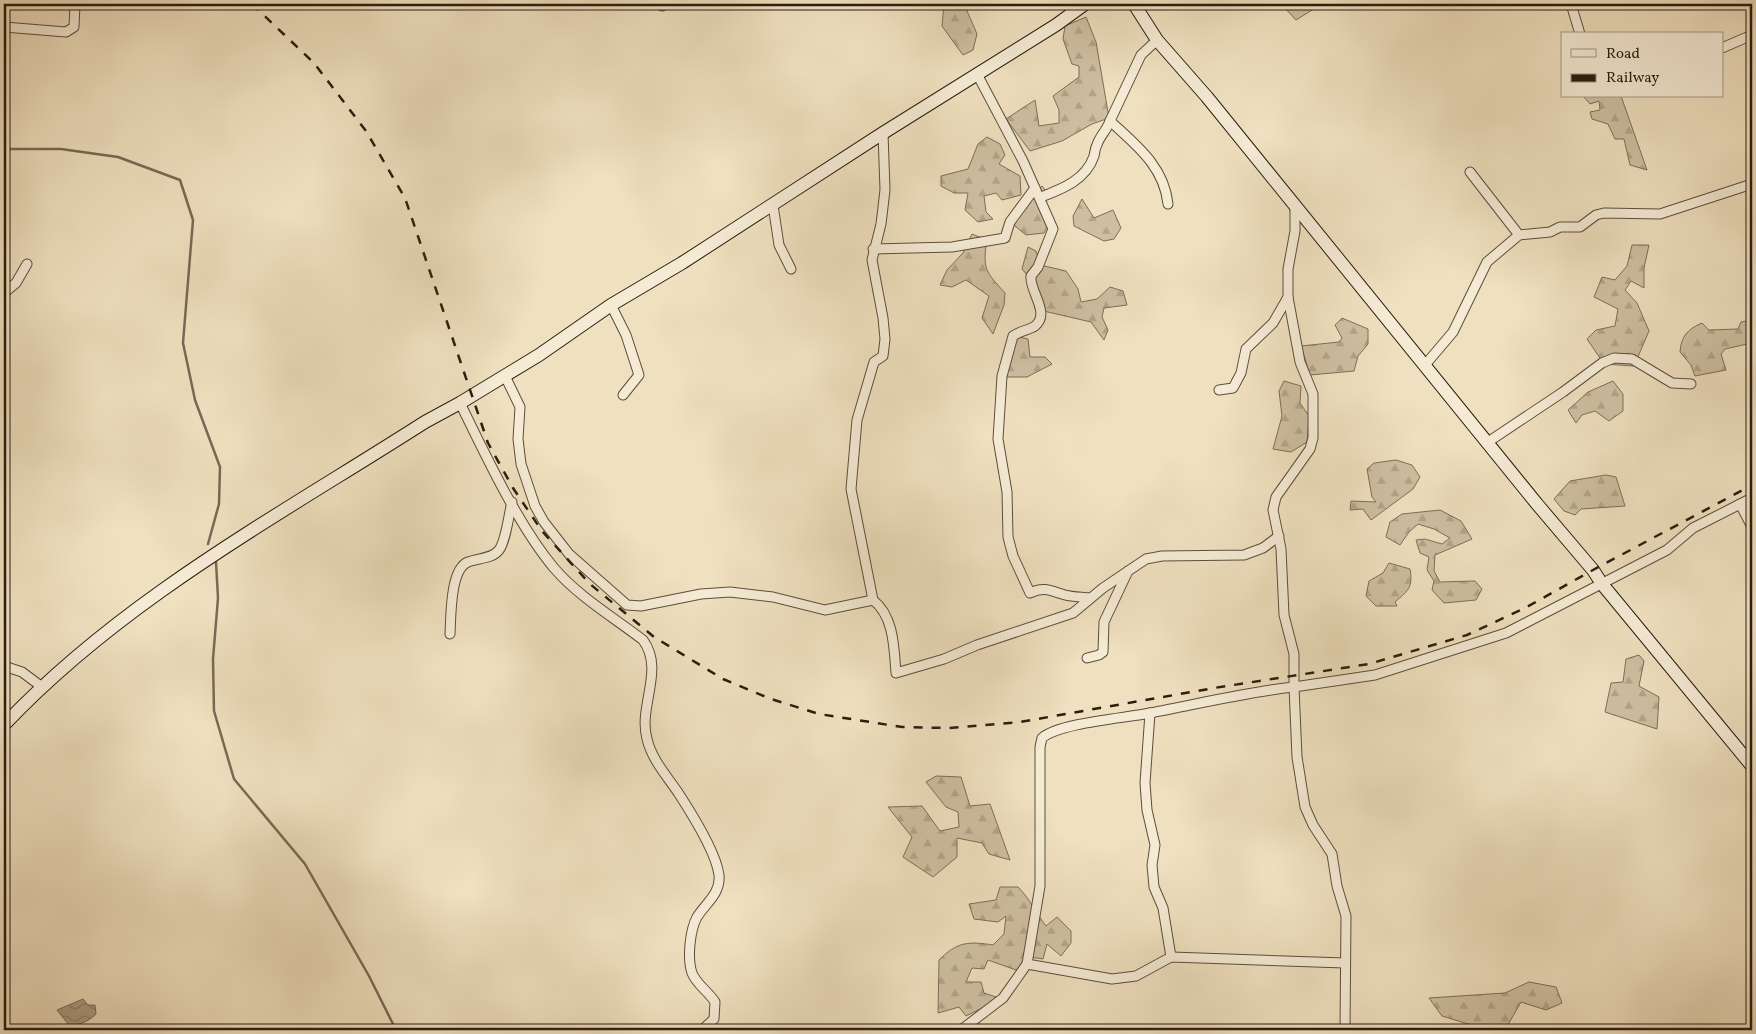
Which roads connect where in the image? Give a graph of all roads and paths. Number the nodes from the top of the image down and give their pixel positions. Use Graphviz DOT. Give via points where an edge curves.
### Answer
graph roads {
  1 [pos="75,4"];
  2 [pos="1085,4"];
  3 [pos="1124,4"];
  4 [pos="1571,4"];
  5 [pos="1135,8"];
  6 [pos="4,27"];
  7 [pos="1579,32"];
  8 [pos="1752,35"];
  9 [pos="1157,40"];
  10 [pos="1724,47"];
  11 [pos="977,74"];
  12 [pos="1110,121"];
  13 [pos="883,133"];
  14 [pos="1470,172"];
  15 [pos="1752,184"];
  16 [pos="1036,188"];
  17 [pos="1040,198"];
  18 [pos="1168,204"];
  19 [pos="773,205"];
  20 [pos="1295,207"];
  21 [pos="1519,234"];
  22 [pos="874,249"];
  23 [pos="27,264"];
  24 [pos="791,269"];
  25 [pos="4,293"];
  26 [pos="1288,297"];
  27 [pos="611,305"];
  28 [pos="1425,365"];
  29 [pos="505,376"];
  30 [pos="1691,384"];
  31 [pos="1219,390"];
  32 [pos="622,395"];
  33 [pos="460,403"];
  34 [pos="1488,442"];
  35 [pos="1752,498"];
  36 [pos="512,502"];
  37 [pos="1740,504"];
  38 [pos="1752,527"];
  39 [pos="1279,536"];
  40 [pos="1128,570"];
  41 [pos="1602,584"];
  42 [pos="1090,598"];
  43 [pos="873,600"];
  44 [pos="450,634"];
  45 [pos="1087,658"];
  46 [pos="4,666"];
  47 [pos="42,687"];
  48 [pos="1294,687"];
  49 [pos="1150,713"];
  50 [pos="4,725"];
  51 [pos="1752,766"];
  52 [pos="1171,956"];
  53 [pos="1345,963"];
  54 [pos="1027,964"];
  55 [pos="702,1030"];
  56 [pos="961,1030"];
  57 [pos="1345,1030"];
  1 -- 6 [label="street" via="74,27 66,32"];
  2 -- 11 [label="main road"];
  3 -- 5 [label="main road"];
  4 -- 7 [label="street"];
  5 -- 9 [label="main road"];
  8 -- 10 [label="street"];
  9 -- 12 [label="street" via="1141,56"];
  9 -- 20 [label="main road"];
  11 -- 13 [label="main road"];
  11 -- 16 [label="street"];
  12 -- 17 [label="street" via="1097,143 1094,158 1080,177 1067,187"];
  12 -- 18 [label="street" via="1148,155 1162,180"];
  13 -- 19 [label="main road"];
  13 -- 22 [label="street" via="885,190"];
  14 -- 21 [label="street"];
  15 -- 21 [label="street" via="1660,214 1604,213 1580,226"];
  16 -- 17 [label="street"];
  16 -- 22 [label="street" via="1010,222 1005,238 952,247"];
  17 -- 42 [label="street" via="1053,229 1038,267 1031,276 1040,315 1036,325 1014,336 1002,376 998,439 1007,492 1008,537 1030,593 1038,589 1052,589"];
  19 -- 24 [label="street" via="779,245"];
  19 -- 27 [label="main road"];
  20 -- 26 [label="street"];
  20 -- 28 [label="main road"];
  21 -- 28 [label="street" via="1487,262 1453,332"];
  22 -- 43 [label="street" via="873,271 885,338 882,356 874,362 856,420 851,489"];
  23 -- 25 [label="street" via="16,283"];
  26 -- 31 [label="street" via="1273,323 1246,350 1243,369 1233,388"];
  26 -- 39 [label="street" via="1300,362 1313,394 1313,438 1310,449 1274,501"];
  27 -- 29 [label="main road"];
  27 -- 32 [label="street" via="626,335 639,374"];
  28 -- 34 [label="main road"];
  29 -- 33 [label="main road"];
  29 -- 43 [label="street" via="520,407 520,464 535,506 570,554 628,605 640,606 730,592 773,596 825,610"];
  30 -- 34 [label="street" via="1678,385 1632,359 1614,358"];
  33 -- 36 [label="street"];
  33 -- 47 [label="main road" via="161,590"];
  34 -- 41 [label="main road"];
  35 -- 37 [label="street"];
  36 -- 44 [label="street" via="501,547 495,554 464,564 458,572 453,591"];
  36 -- 55 [label="street" via="555,568 649,648 652,670 646,738 664,776 679,794 716,862 720,882 718,891 696,918 692,930 691,971 698,984 711,996 715,1009 714,1019"];
  37 -- 38 [label="street"];
  37 -- 41 [label="street" via="1693,528 1667,550"];
  39 -- 40 [label="street" via="1263,548 1244,555 1153,557"];
  39 -- 48 [label="street" via="1282,603 1294,654"];
  40 -- 42 [label="street"];
  40 -- 45 [label="street" via="1104,622 1103,652"];
  41 -- 48 [label="street" via="1506,633 1463,648 1375,675"];
  41 -- 51 [label="main road"];
  42 -- 43 [label="street" via="1073,612 896,673 888,621 882,607"];
  46 -- 47 [label="street" via="22,672"];
  47 -- 50 [label="main road"];
  48 -- 49 [label="street"];
  48 -- 53 [label="street" via="1300,782 1308,814 1332,854 1347,923"];
  49 -- 52 [label="street" via="1145,783 1147,810 1156,845 1152,865 1154,887 1163,908"];
  49 -- 54 [label="street" via="1094,722 1042,738 1040,886"];
  52 -- 53 [label="street"];
  52 -- 54 [label="street" via="1136,976 1119,979"];
  53 -- 57 [label="street"];
  54 -- 56 [label="street" via="1003,998"];
}
